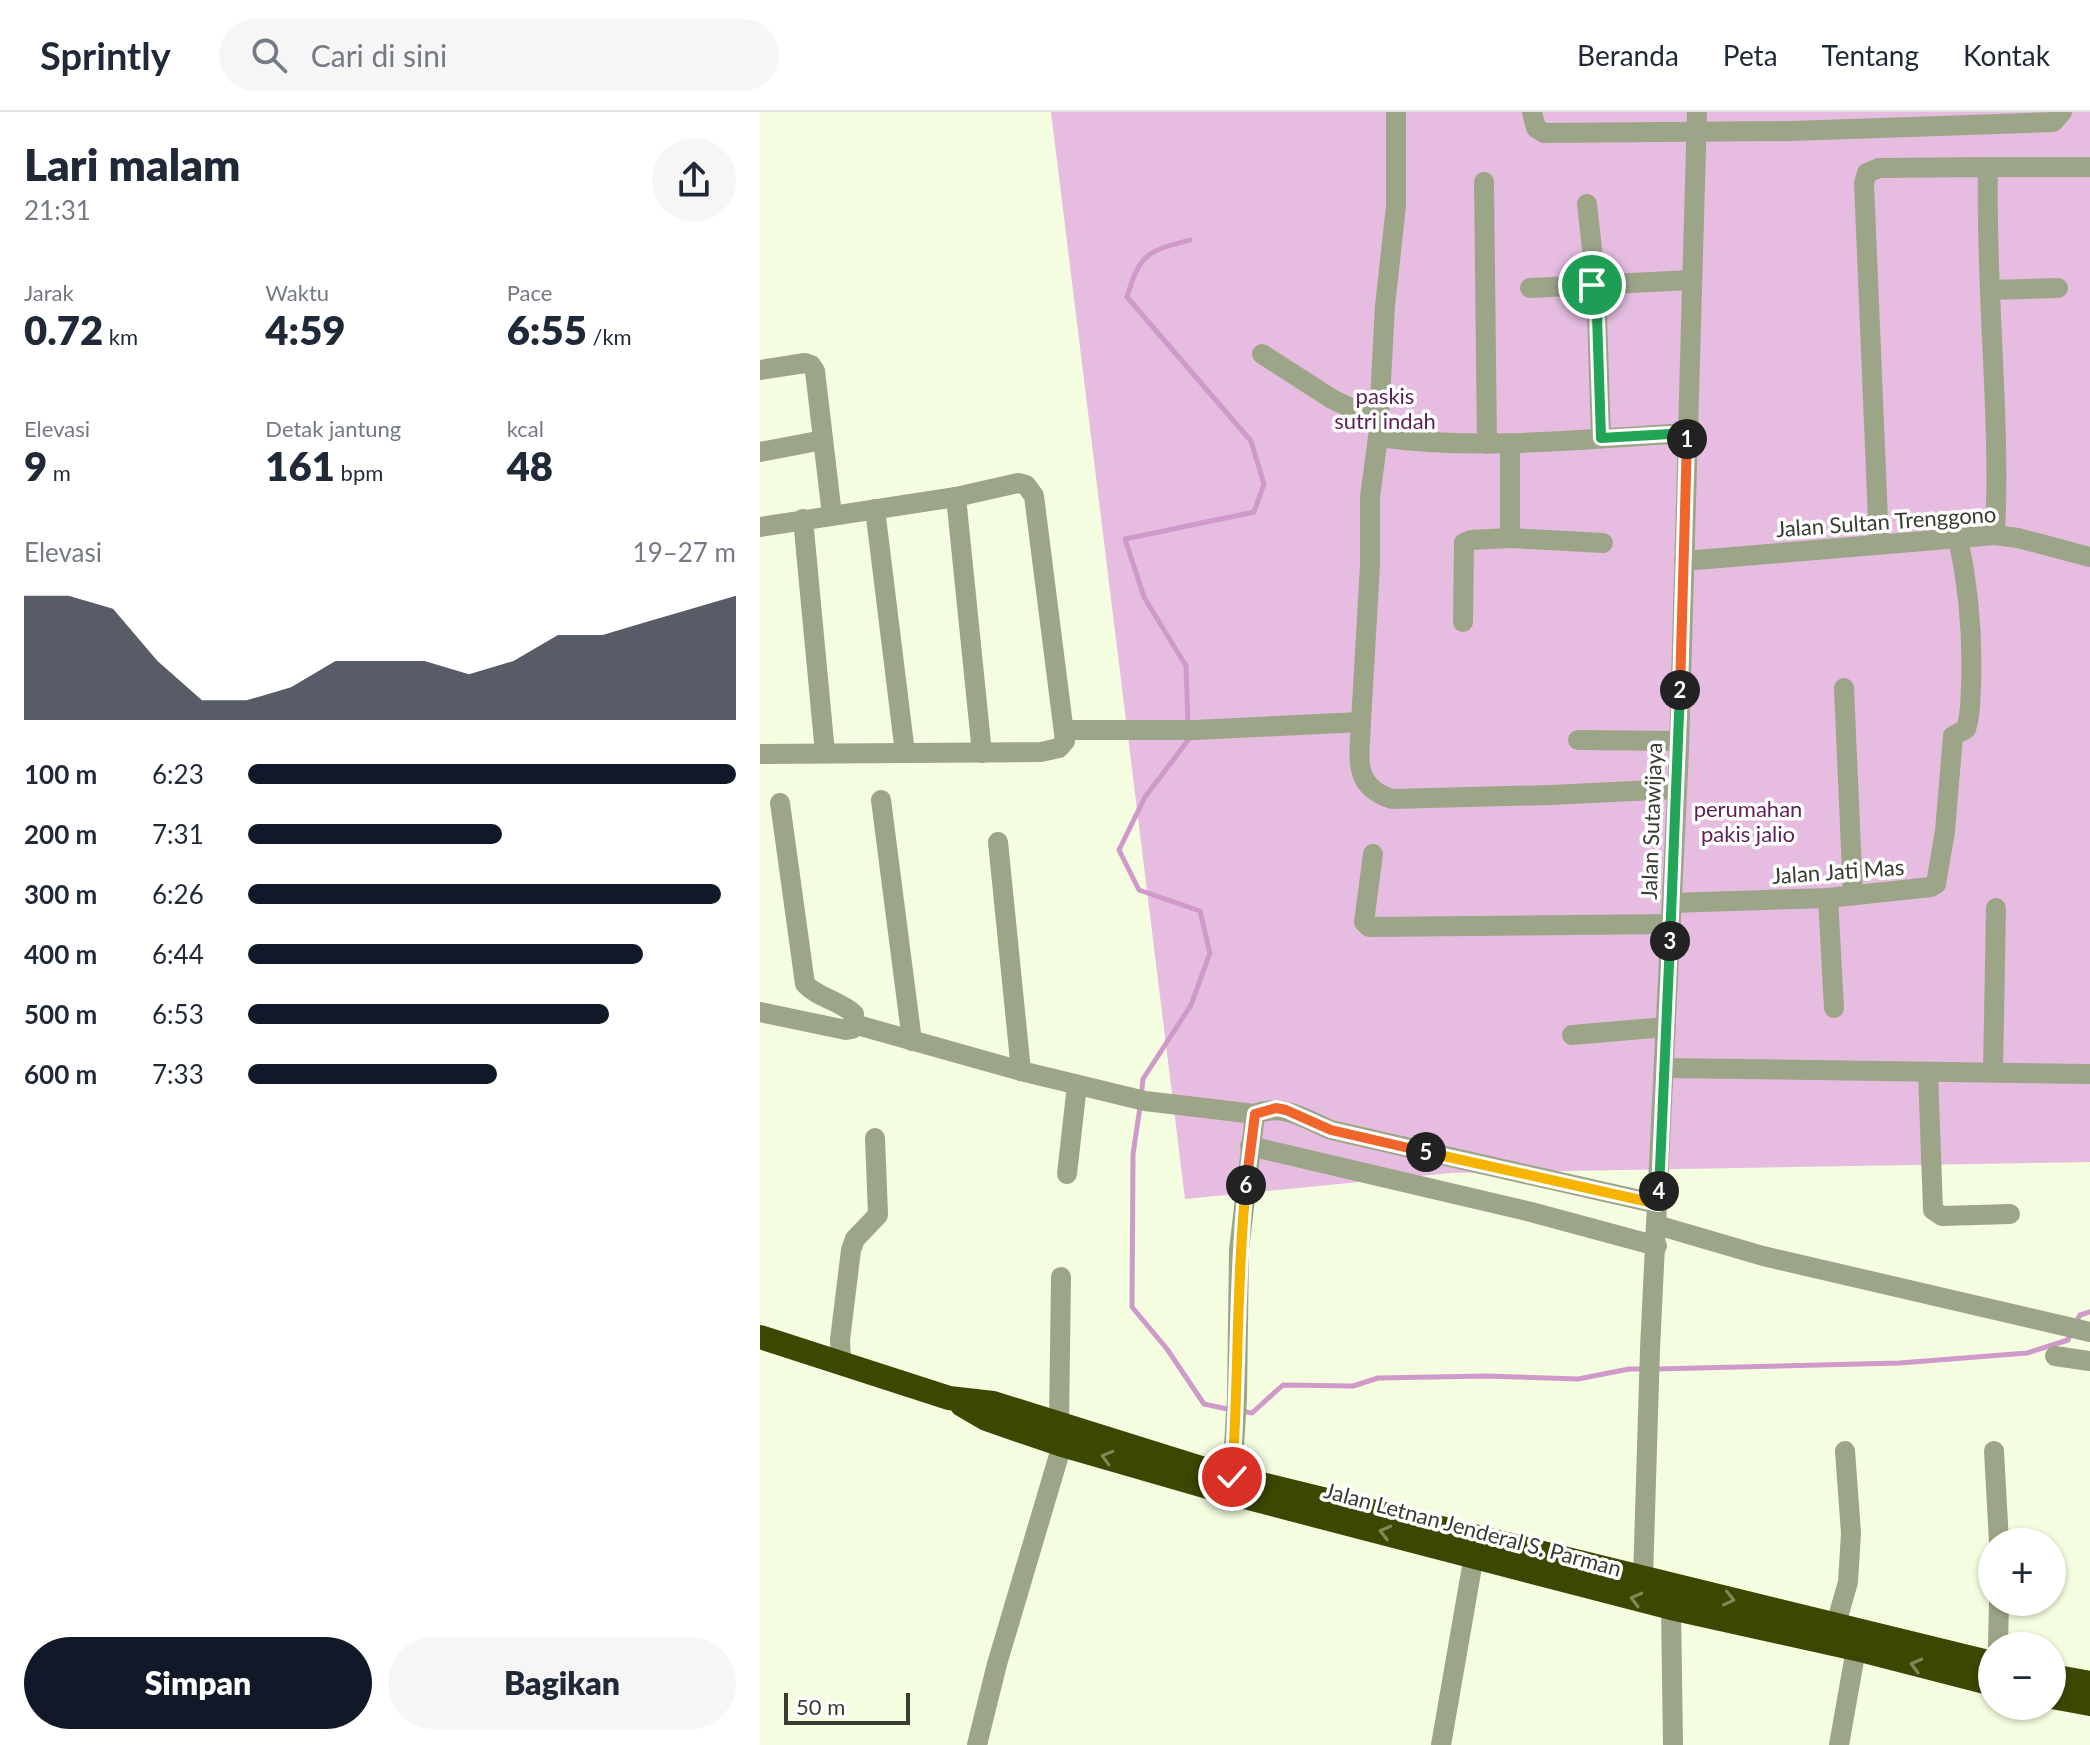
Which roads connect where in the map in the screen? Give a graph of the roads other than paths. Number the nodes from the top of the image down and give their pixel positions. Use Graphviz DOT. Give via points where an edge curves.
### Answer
graph roads {
  1 [pos="1396,112"];
  2 [pos="1532,112"];
  3 [pos="2062,112"];
  4 [pos="1608,122"];
  5 [pos="1696,122"];
  6 [pos="1988,167"];
  7 [pos="2090,167"];
  8 [pos="1484,182"];
  9 [pos="1587,204"];
  10 [pos="1691,280"];
  11 [pos="1596,284"];
  12 [pos="1530,288"];
  13 [pos="2058,288"];
  14 [pos="1990,290"];
  15 [pos="1262,354"];
  16 [pos="760,370"];
  17 [pos="1379,430"];
  18 [pos="1687,433"];
  19 [pos="1601,438"];
  20 [pos="823,440"];
  21 [pos="1510,443"];
  22 [pos="1487,444"];
  23 [pos="760,452"];
  24 [pos="956,497"];
  25 [pos="875,509"];
  26 [pos="832,515"];
  27 [pos="803,519"];
  28 [pos="760,527"];
  29 [pos="1995,535"];
  30 [pos="1510,538"];
  31 [pos="1958,538"];
  32 [pos="1603,543"];
  33 [pos="1879,544"];
  34 [pos="2090,557"];
  35 [pos="1684,561"];
  36 [pos="1463,622"];
  37 [pos="1844,688"];
  38 [pos="1361,722"];
  39 [pos="1064,730"];
  40 [pos="1578,740"];
  41 [pos="1679,741"];
  42 [pos="825,753"];
  43 [pos="905,753"];
  44 [pos="982,753"];
  45 [pos="760,754"];
  46 [pos="1677,789"];
  47 [pos="881,800"];
  48 [pos="780,803"];
  49 [pos="998,842"];
  50 [pos="1373,854"];
  51 [pos="1853,895"];
  52 [pos="1828,898"];
  53 [pos="1996,908"];
  54 [pos="1672,914"];
  55 [pos="1834,1008"];
  56 [pos="760,1012"];
  57 [pos="854,1024"];
  58 [pos="1666,1027"];
  59 [pos="1572,1035"];
  60 [pos="912,1041"];
  61 [pos="1665,1068"];
  62 [pos="1021,1071"];
  63 [pos="1928,1072"];
  64 [pos="1993,1072"];
  65 [pos="2090,1074"];
  66 [pos="1077,1085"];
  67 [pos="1255,1114"];
  68 [pos="875,1138"];
  69 [pos="1250,1146"];
  70 [pos="1067,1174"];
  71 [pos="1658,1204"];
  72 [pos="2010,1214"];
  73 [pos="1657,1236"];
  74 [pos="1061,1277"];
  75 [pos="2090,1332"];
  76 [pos="760,1337"];
  77 [pos="2055,1356"];
  78 [pos="2090,1361"];
  79 [pos="841,1363"];
  80 [pos="1060,1435"];
  81 [pos="1845,1451"];
  82 [pos="1994,1451"];
  83 [pos="1232,1477"];
  84 [pos="1998,1528"];
  85 [pos="1474,1555"];
  86 [pos="1643,1579"];
  87 [pos="1671,1608"];
  88 [pos="1836,1624"];
  89 [pos="1856,1649"];
  90 [pos="1978,1660"];
  91 [pos="2066,1679"];
  92 [pos="1978,1680"];
  93 [pos="2090,1683"];
  94 [pos="2066,1700"];
  95 [pos="2090,1704"];
  96 [pos="977,1745"];
  97 [pos="1441,1745"];
  98 [pos="1673,1745"];
  99 [pos="1839,1745"];
  1 -- 17 [label="street" via="1396,206"];
  2 -- 4 [label="street" via="1536,128 1544,133"];
  3 -- 5 [label="street" via="2053,122 1792,131"];
  4 -- 5 [label="street"];
  5 -- 10 [label="street, Jalan Sutawijaya"];
  6 -- 7 [label="street"];
  6 -- 14 [label="street"];
  6 -- 33 [label="street" via="1879,168 1864,178"];
  8 -- 22 [label="street"];
  9 -- 11 [label="street"];
  10 -- 11 [label="street"];
  10 -- 18 [label="street, Jalan Sutawijaya"];
  11 -- 12 [label="street"];
  11 -- 19 [label="street"];
  13 -- 14 [label="street"];
  14 -- 29 [label="street" via="1998,474"];
  15 -- 17 [label="street"];
  16 -- 20 [label="street" via="811,365"];
  17 -- 22 [label="street" via="1421,443"];
  17 -- 38 [label="street" via="1370,497"];
  18 -- 19 [label="street"];
  18 -- 35 [label="street, Jalan Sutawijaya"];
  19 -- 21 [label="street"];
  20 -- 23 [label="street"];
  20 -- 26 [label="street"];
  21 -- 22 [label="street"];
  21 -- 30 [label="street"];
  24 -- 25 [label="street"];
  24 -- 39 [label="street" via="1018,483 1031,489"];
  24 -- 44 [label="street"];
  25 -- 26 [label="street"];
  25 -- 43 [label="street"];
  26 -- 27 [label="street"];
  27 -- 28 [label="street"];
  27 -- 42 [label="street"];
  29 -- 31 [label="street, Jalan Sultan Trenggono"];
  29 -- 34 [label="street, Jalan Sultan Trenggono"];
  30 -- 32 [label="street"];
  30 -- 36 [label="street" via="1464,543"];
  31 -- 33 [label="street, Jalan Sultan Trenggono"];
  31 -- 51 [label="street, Jalan Jati Mas" via="1969,588 1970,701 1967,727 1953,736 1938,879 1931,887"];
  33 -- 35 [label="street, Jalan Sultan Trenggono"];
  35 -- 41 [label="street, Jalan Sutawijaya"];
  37 -- 51 [label="street"];
  38 -- 39 [label="street"];
  38 -- 46 [label="street" via="1364,780 1370,790 1392,799"];
  39 -- 44 [label="street" via="1059,748"];
  40 -- 41 [label="street"];
  41 -- 46 [label="street, Jalan Sutawijaya"];
  42 -- 43 [label="street"];
  42 -- 45 [label="street"];
  43 -- 44 [label="street"];
  46 -- 54 [label="street, Jalan Sutawijaya"];
  47 -- 60 [label="street"];
  48 -- 57 [label="street" via="805,984 854,1014"];
  49 -- 62 [label="street"];
  50 -- 54 [label="street, Jalan Jati Mas" via="1364,922 1369,927"];
  51 -- 52 [label="street, Jalan Jati Mas"];
  52 -- 54 [label="street, Jalan Jati Mas"];
  52 -- 55 [label="street"];
  53 -- 64 [label="street"];
  54 -- 58 [label="street, Jalan Sutawijaya"];
  56 -- 57 [label="street" via="846,1030"];
  57 -- 60 [label="street"];
  58 -- 59 [label="street"];
  58 -- 61 [label="street, Jalan Sutawijaya"];
  60 -- 62 [label="street"];
  61 -- 63 [label="street"];
  61 -- 71 [label="street, Jalan Sutawijaya"];
  62 -- 66 [label="street"];
  63 -- 64 [label="street"];
  63 -- 72 [label="street" via="1933,1210 1942,1216"];
  64 -- 65 [label="street"];
  66 -- 67 [label="street" via="1145,1101"];
  66 -- 70 [label="street"];
  67 -- 69 [label="street"];
  67 -- 71 [label="street" via="1276,1108 1331,1130"];
  68 -- 79 [label="street" via="878,1215 851,1250"];
  69 -- 73 [label="street"];
  69 -- 83 [label="street" via="1239,1250"];
  71 -- 73 [label="street, Jalan Sutawijaya"];
  73 -- 75 [label="street"];
  73 -- 86 [label="street, Jalan Sutawijaya"];
  74 -- 80 [label="street"];
  76 -- 79 [label="highway, Jalan Letnan Jenderal S. Parman"];
  77 -- 78 [label="street"];
  79 -- 80 [label="highway, Jalan Letnan Jenderal S. Parman" via="949,1398 993,1403"];
  80 -- 83 [label="highway, Jalan Letnan Jenderal S. Parman"];
  85 -- 80 [label="highway, Jalan Letnan Jenderal S. Parman, one-way" via="1225,1492"];
  80 -- 96 [label="street"];
  81 -- 88 [label="street" via="1851,1533 1848,1582"];
  82 -- 84 [label="street"];
  83 -- 86 [label="highway, Jalan Letnan Jenderal S. Parman"];
  87 -- 85 [label="highway, Jalan Letnan Jenderal S. Parman, one-way"];
  85 -- 97 [label="street"];
  86 -- 88 [label="highway, Jalan Letnan Jenderal S. Parman, one-way"];
  87 -- 89 [label="highway, Jalan Letnan Jenderal S. Parman"];
  87 -- 98 [label="street"];
  88 -- 90 [label="highway, Jalan Letnan Jenderal S. Parman"];
  92 -- 89 [label="highway, Jalan Letnan Jenderal S. Parman, one-way"];
  89 -- 99 [label="street"];
  91 -- 93 [label="highway"];
  94 -- 95 [label="highway"];
}
